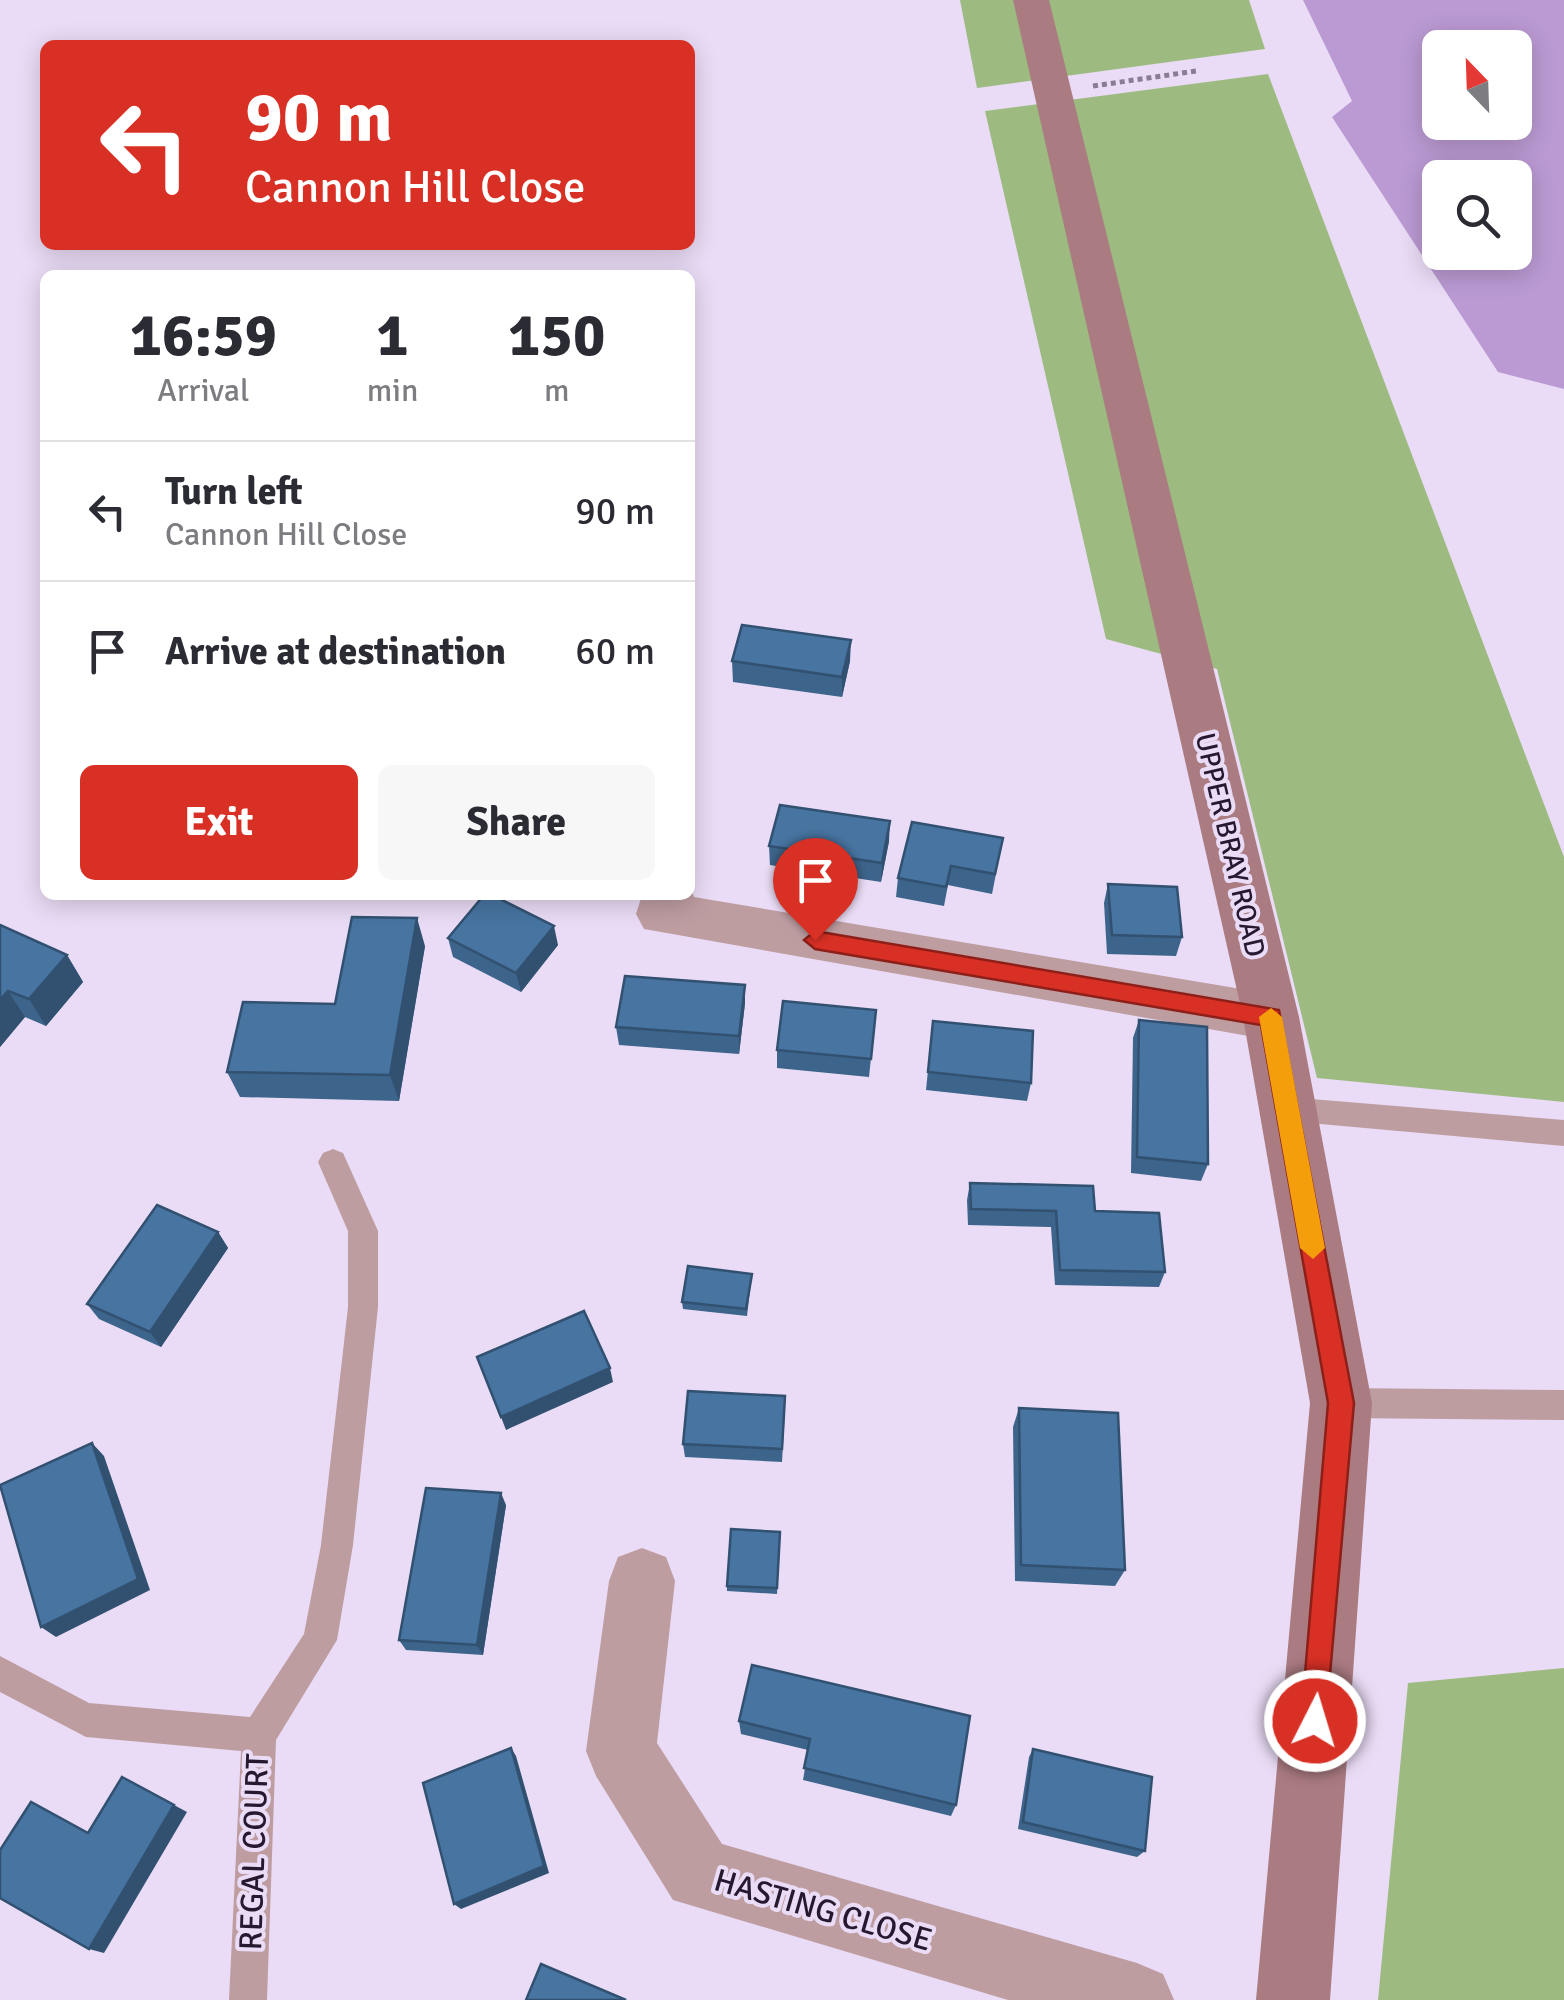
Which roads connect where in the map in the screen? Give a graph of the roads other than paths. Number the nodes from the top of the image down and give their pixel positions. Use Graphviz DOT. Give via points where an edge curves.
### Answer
graph roads {
  1 [pos="1030,0"];
  2 [pos="667,900"];
  3 [pos="1271,1017"];
  4 [pos="1288,1109"];
  5 [pos="1564,1133"];
  6 [pos="332,1162"];
  7 [pos="1341,1403"];
  8 [pos="1564,1405"];
  9 [pos="642,1581"];
  10 [pos="0,1674"];
  11 [pos="259,1736"];
  12 [pos="248,2000"];
  13 [pos="1137,2000"];
  14 [pos="1292,2000"];
  1 -- 3 [label="main road, UPPER BRAY ROAD"];
  2 -- 3 [label="street" via="664,914"];
  3 -- 4 [label="main road, UPPER BRAY ROAD"];
  4 -- 5 [label="lane"];
  4 -- 7 [label="main road, UPPER BRAY ROAD"];
  6 -- 11 [label="lane" via="363,1231 363,1306 336,1545 320,1640"];
  7 -- 8 [label="lane"];
  7 -- 14 [label="main road, UPPER BRAY ROAD"];
  9 -- 13 [label="street, HASTING CLOSE" via="621,1751 699,1874"];
  10 -- 11 [label="lane, REGAL COURT" via="86,1720"];
  11 -- 12 [label="lane, REGAL COURT"];
}
